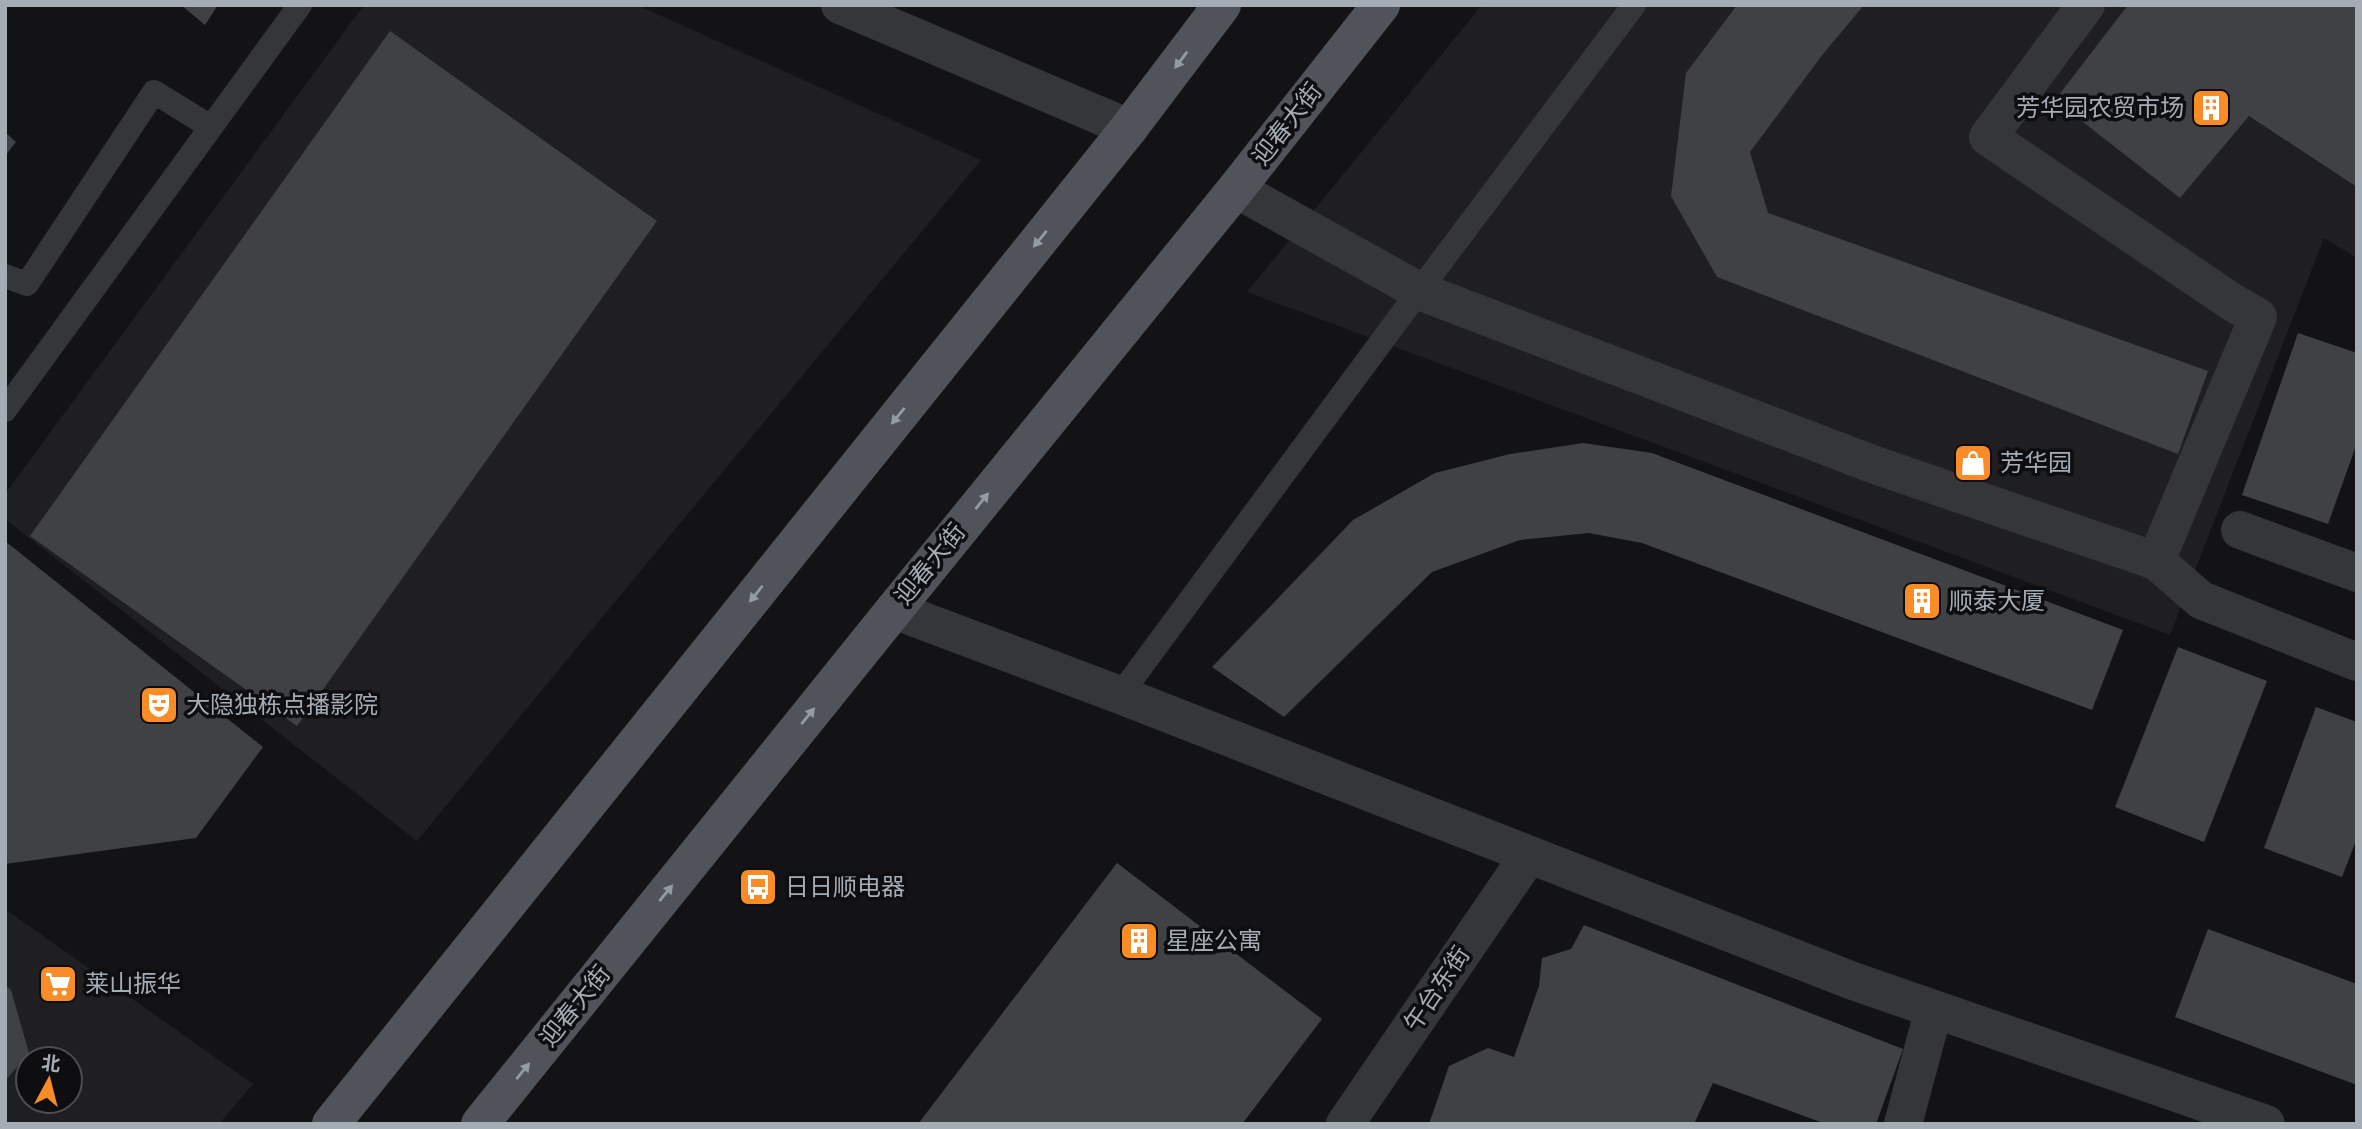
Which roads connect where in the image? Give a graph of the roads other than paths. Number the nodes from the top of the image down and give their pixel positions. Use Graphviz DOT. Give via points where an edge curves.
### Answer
graph roads {
  1 [pos="300,5"];
  2 [pos="839,5"];
  3 [pos="1222,5"];
  4 [pos="1381,5"];
  5 [pos="1634,5"];
  6 [pos="2086,5"];
  7 [pos="211,127"];
  8 [pos="1129,128"];
  9 [pos="1236,189"];
  10 [pos="5,276"];
  11 [pos="1419,290"];
  12 [pos="5,410"];
  13 [pos="2240,530"];
  14 [pos="2156,561"];
  15 [pos="2357,573"];
  16 [pos="894,610"];
  17 [pos="2357,662"];
  18 [pos="1120,695"];
  19 [pos="1529,855"];
  20 [pos="1934,1009"];
  21 [pos="331,1124"];
  22 [pos="480,1124"];
  23 [pos="1345,1124"];
  24 [pos="1903,1124"];
  25 [pos="2266,1124"];
  1 -- 7 [label="lane"];
  2 -- 8 [label="street"];
  3 -- 8 [label="main road, one-way"];
  4 -- 9 [label="main road, 迎春大街"];
  5 -- 11 [label="lane"];
  6 -- 14 [label="street" via="1988,137 2258,317"];
  7 -- 10 [label="lane" via="154,92 27,284"];
  7 -- 12 [label="lane"];
  8 -- 21 [label="main road, one-way"];
  9 -- 11 [label="street"];
  16 -- 9 [label="main road, 迎春大街, one-way"];
  11 -- 14 [label="street" via="1875,465"];
  11 -- 18 [label="lane"];
  13 -- 15 [label="street"];
  14 -- 17 [label="street" via="2201,600"];
  16 -- 18 [label="street"];
  22 -- 16 [label="main road, 迎春大街, one-way"];
  18 -- 19 [label="street"];
  19 -- 20 [label="street"];
  19 -- 23 [label="street, 午台东街"];
  20 -- 24 [label="street"];
  20 -- 25 [label="street"];
}
